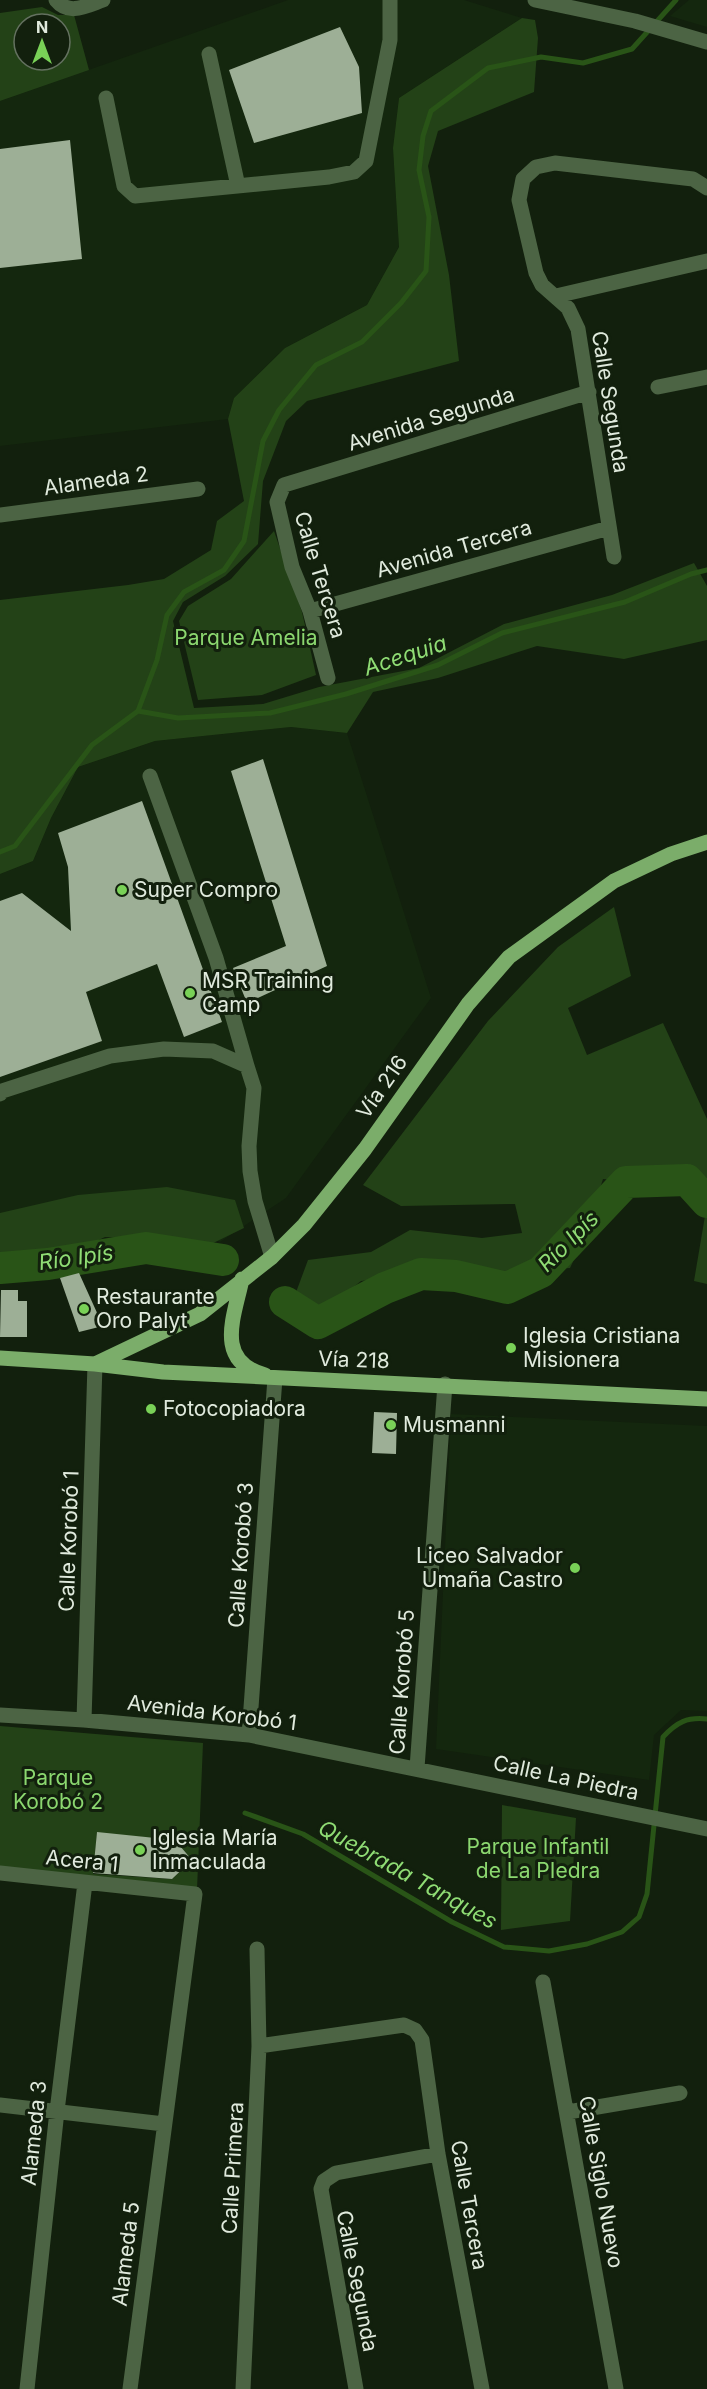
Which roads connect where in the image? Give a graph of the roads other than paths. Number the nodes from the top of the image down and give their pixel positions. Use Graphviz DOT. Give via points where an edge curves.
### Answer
graph roads {
  1 [pos="103,0"];
  2 [pos="390,0"];
  3 [pos="535,0"];
  4 [pos="59,4"];
  5 [pos="707,42"];
  6 [pos="209,54"];
  7 [pos="106,98"];
  8 [pos="238,186"];
  9 [pos="707,188"];
  10 [pos="707,261"];
  11 [pos="556,296"];
  12 [pos="707,377"];
  13 [pos="658,387"];
  14 [pos="589,392"];
  15 [pos="284,485"];
  16 [pos="198,489"];
  17 [pos="0,515"];
  18 [pos="609,528"];
  19 [pos="614,557"];
  20 [pos="310,612"];
  21 [pos="328,678"];
  22 [pos="150,776"];
  23 [pos="707,843"];
  24 [pos="247,1066"];
  25 [pos="0,1094"];
  26 [pos="272,1257"];
  27 [pos="242,1279"];
  28 [pos="0,1358"];
  29 [pos="95,1364"];
  30 [pos="275,1377"];
  31 [pos="445,1384"];
  32 [pos="707,1399"];
  33 [pos="0,1715"];
  34 [pos="84,1719"];
  35 [pos="249,1735"];
  36 [pos="417,1768"];
  37 [pos="707,1829"];
  38 [pos="0,1873"];
  39 [pos="85,1883"];
  40 [pos="195,1894"];
  41 [pos="256,1949"];
  42 [pos="543,1982"];
  43 [pos="260,2046"];
  44 [pos="680,2093"];
  45 [pos="0,2104"];
  46 [pos="57,2111"];
  47 [pos="568,2112"];
  48 [pos="164,2124"];
  49 [pos="438,2154"];
  50 [pos="27,2389"];
  51 [pos="130,2389"];
  52 [pos="243,2389"];
  53 [pos="356,2389"];
  54 [pos="482,2389"];
  55 [pos="616,2389"];
  1 -- 4 [label="street" via="73,10"];
  2 -- 8 [label="street" via="390,40 366,161 354,172"];
  3 -- 5 [label="street" via="635,21"];
  6 -- 8 [label="street"];
  7 -- 8 [label="street" via="118,166 124,186 135,196"];
  9 -- 11 [label="street, Calle Segunda" via="693,179 670,176 555,163 536,167 523,179 519,200 536,273 542,285"];
  10 -- 11 [label="street"];
  11 -- 14 [label="street, Calle Segunda" via="578,329"];
  12 -- 13 [label="street"];
  14 -- 15 [label="street, Avenida Segunda"];
  14 -- 18 [label="street, Calle Segunda"];
  15 -- 20 [label="street, Calle Tercera" via="277,502 292,567"];
  16 -- 17 [label="street, Alameda 2"];
  18 -- 19 [label="street, Calle Segunda"];
  18 -- 20 [label="street, Avenida Tercera"];
  20 -- 21 [label="street, Calle Tercera"];
  22 -- 24 [label="street" via="216,958"];
  23 -- 26 [label="main road, Vía 216" via="672,854 614,881 509,957 468,1004 304,1225"];
  24 -- 25 [label="street" via="213,1051 153,1051 110,1056"];
  24 -- 26 [label="street" via="254,1088 250,1171"];
  26 -- 27 [label="main road, Vía 216"];
  27 -- 29 [label="main road, Vía 216" via="200,1314"];
  27 -- 30 [label="main road" via="230,1341 250,1369"];
  28 -- 29 [label="main road, Vía 218"];
  29 -- 30 [label="main road, Vía 218" via="163,1372"];
  29 -- 34 [label="street, Calle Korobó 1"];
  30 -- 31 [label="main road, Vía 218"];
  30 -- 35 [label="street, Calle Korobó 3"];
  31 -- 32 [label="main road, Vía 218"];
  31 -- 36 [label="street, Calle Korobó 5"];
  33 -- 34 [label="street, Avenida Korobó 1"];
  34 -- 35 [label="street, Avenida Korobó 1"];
  35 -- 36 [label="street, Avenida Korobó 1"];
  36 -- 37 [label="street, Calle La Piedra"];
  38 -- 39 [label="street, Acera 1"];
  39 -- 40 [label="street, Acera 1"];
  39 -- 46 [label="street, Alameda 3"];
  40 -- 48 [label="street, Alameda 5"];
  41 -- 43 [label="street, Calle Primera"];
  42 -- 47 [label="street, Calle Siglo Nuevo"];
  43 -- 49 [label="street, Calle Tercera" via="392,2025 416,2030 422,2040"];
  43 -- 52 [label="street, Calle Primera"];
  44 -- 47 [label="street"];
  45 -- 46 [label="street"];
  46 -- 48 [label="street"];
  46 -- 50 [label="street, Alameda 3"];
  47 -- 55 [label="street, Calle Siglo Nuevo"];
  48 -- 51 [label="street, Alameda 5"];
  49 -- 53 [label="street, Calle Segunda" via="336,2173 324,2181 321,2189"];
  49 -- 54 [label="street, Calle Tercera"];
}
